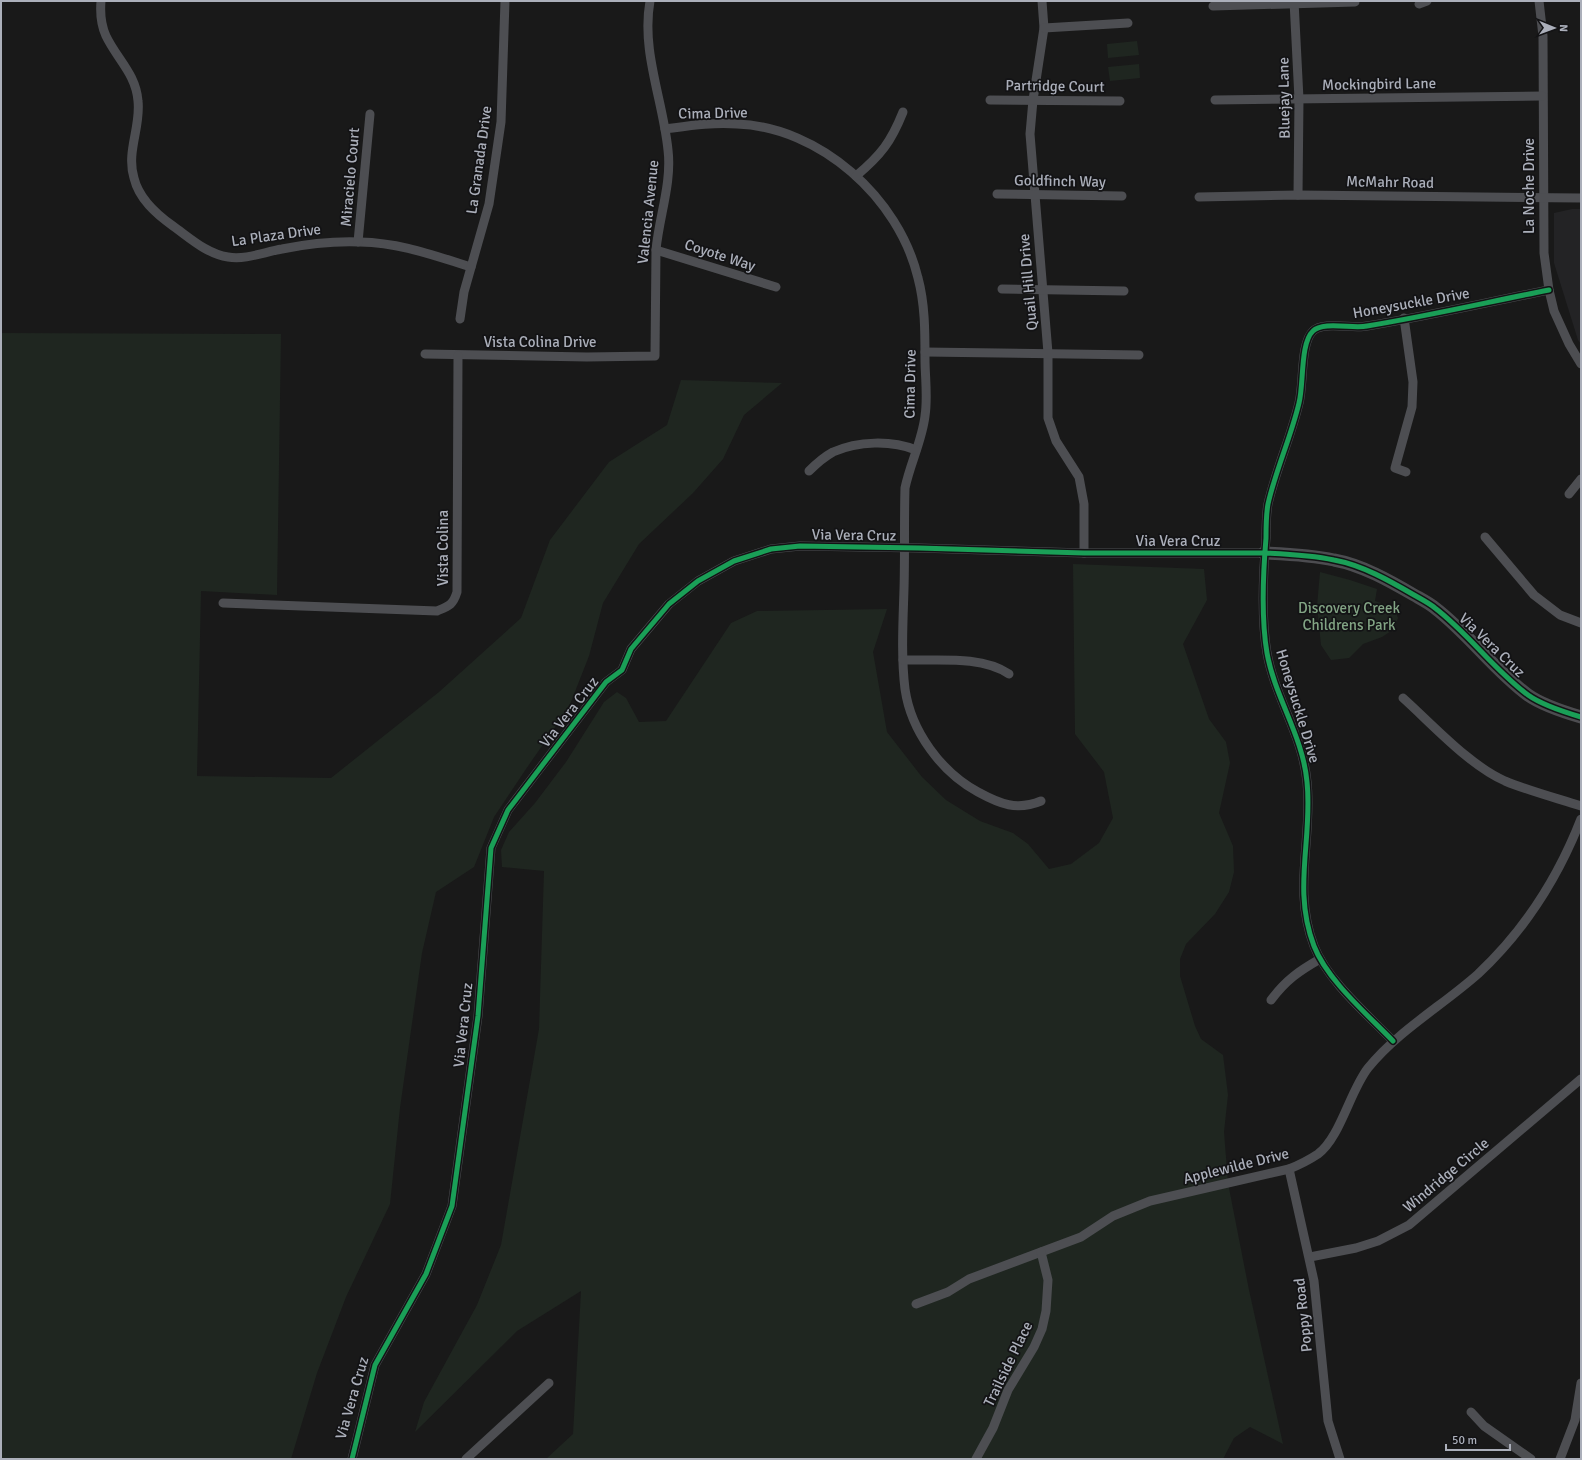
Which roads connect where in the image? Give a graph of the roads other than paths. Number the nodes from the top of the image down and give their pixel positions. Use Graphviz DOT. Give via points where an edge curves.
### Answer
graph roads {
  1 [pos="101,1"];
  2 [pos="505,1"];
  3 [pos="650,1"];
  4 [pos="1042,1"];
  5 [pos="1539,1"];
  6 [pos="1355,2"];
  7 [pos="1294,3"];
  8 [pos="1213,6"];
  9 [pos="1128,23"];
  10 [pos="1044,28"];
  11 [pos="1542,96"];
  12 [pos="1299,99"];
  13 [pos="990,100"];
  14 [pos="1033,100"];
  15 [pos="1215,100"];
  16 [pos="1120,101"];
  17 [pos="903,112"];
  18 [pos="370,114"];
  19 [pos="664,129"];
  20 [pos="856,176"];
  21 [pos="997,194"];
  22 [pos="1035,194"];
  23 [pos="1298,195"];
  24 [pos="1122,196"];
  25 [pos="1199,197"];
  26 [pos="1544,198"];
  27 [pos="1581,198"];
  28 [pos="358,242"];
  29 [pos="656,250"];
  30 [pos="471,267"];
  31 [pos="776,287"];
  32 [pos="1002,289"];
  33 [pos="1043,289"];
  34 [pos="1549,290"];
  35 [pos="1124,291"];
  36 [pos="1404,318"];
  37 [pos="460,319"];
  38 [pos="925,352"];
  39 [pos="1048,353"];
  40 [pos="425,354"];
  41 [pos="1139,355"];
  42 [pos="458,356"];
  43 [pos="655,356"];
  44 [pos="1581,364"];
  45 [pos="916,450"];
  46 [pos="808,471"];
  47 [pos="1406,472"];
  48 [pos="1581,479"];
  49 [pos="1569,494"];
  50 [pos="1485,537"];
  51 [pos="904,548"];
  52 [pos="1084,553"];
  53 [pos="1264,553"];
  54 [pos="223,603"];
  55 [pos="1581,623"];
  56 [pos="903,660"];
  57 [pos="1009,674"];
  58 [pos="1403,698"];
  59 [pos="1581,717"];
  60 [pos="1041,801"];
  61 [pos="1581,806"];
  62 [pos="1581,819"];
  63 [pos="1320,959"];
  64 [pos="1271,1000"];
  65 [pos="1393,1041"];
  66 [pos="1581,1079"];
  67 [pos="1289,1169"];
  68 [pos="1041,1252"];
  69 [pos="1310,1257"];
  70 [pos="916,1304"];
  71 [pos="549,1383"];
  72 [pos="1581,1384"];
  73 [pos="1471,1412"];
  74 [pos="352,1459"];
  75 [pos="466,1459"];
  76 [pos="976,1459"];
  77 [pos="1340,1459"];
  78 [pos="1531,1459"];
  79 [pos="1560,1459"];
  1 -- 28 [label="street, La Plaza Drive" via="102,24 106,37 129,71 138,100 138,118 131,160 134,179 140,194 158,216 207,250 228,257 243,257 328,242"];
  2 -- 30 [label="street, La Granada Drive" via="501,122 489,204"];
  3 -- 19 [label="street, Valencia Avenue" via="650,53"];
  4 -- 10 [label="street, Quail Hill Drive"];
  5 -- 11 [label="street, La Noche Drive" via="1543,36"];
  6 -- 7 [label="street"];
  7 -- 8 [label="street"];
  7 -- 12 [label="street, Bluejay Lane"];
  9 -- 10 [label="street"];
  10 -- 14 [label="street, Quail Hill Drive"];
  11 -- 12 [label="street, Mockingbird Lane"];
  11 -- 26 [label="street, La Noche Drive"];
  12 -- 15 [label="street, Mockingbird Lane"];
  12 -- 23 [label="street, Bluejay Lane"];
  13 -- 14 [label="street, Partridge Court"];
  14 -- 16 [label="street, Partridge Court"];
  14 -- 22 [label="street, Quail Hill Drive" via="1030,134"];
  17 -- 20 [label="street" via="895,133 885,147"];
  18 -- 28 [label="street, Miracielo Court"];
  19 -- 20 [label="street, Cima Drive" via="690,125 737,124 761,127 795,137 823,150"];
  19 -- 29 [label="street, Valencia Avenue" via="668,151 668,178"];
  20 -- 38 [label="street, Cima Drive" via="876,197 900,232 910,252 924,308"];
  21 -- 22 [label="street, Goldfinch Way"];
  22 -- 24 [label="street, Goldfinch Way"];
  22 -- 33 [label="street, Quail Hill Drive"];
  23 -- 25 [label="street, McMahr Road"];
  23 -- 26 [label="street, McMahr Road"];
  26 -- 27 [label="street, McMahr Road"];
  26 -- 34 [label="street, La Noche Drive" via="1544,253"];
  28 -- 30 [label="street, La Plaza Drive" via="409,247"];
  29 -- 31 [label="street, Coyote Way"];
  29 -- 43 [label="street, Valencia Avenue"];
  30 -- 37 [label="street, La Granada Drive"];
  32 -- 33 [label="street"];
  33 -- 35 [label="street"];
  33 -- 39 [label="street, Quail Hill Drive"];
  34 -- 36 [label="street, Honeysuckle Drive"];
  34 -- 44 [label="street, La Noche Drive" via="1554,311"];
  36 -- 47 [label="street" via="1413,382 1412,407 1395,468"];
  36 -- 53 [label="street, Honeysuckle Drive" via="1364,327 1322,326 1314,330 1306,341 1300,402 1268,505"];
  38 -- 39 [label="street"];
  38 -- 45 [label="street, Cima Drive" via="926,414"];
  39 -- 41 [label="street"];
  39 -- 52 [label="street, Quail Hill Drive" via="1048,418 1056,441 1079,477 1084,504"];
  40 -- 42 [label="street, Vista Colina Drive"];
  42 -- 43 [label="street, Vista Colina Drive"];
  42 -- 54 [label="street, Vista Colina" via="457,592 454,602 437,611"];
  45 -- 46 [label="street" via="877,442 849,446 833,453"];
  45 -- 51 [label="street, Cima Drive" via="905,488"];
  48 -- 49 [label="street"];
  50 -- 55 [label="street" via="1534,595 1560,615"];
  51 -- 52 [label="street, Via Vera Cruz"];
  51 -- 56 [label="street, Cima Drive"];
  51 -- 74 [label="street, Via Vera Cruz" via="800,546 771,549 734,561 698,581 669,604 631,649 622,670 606,682 508,810 491,848 478,1016 452,1206 426,1274 375,1366"];
  52 -- 53 [label="street, Via Vera Cruz"];
  53 -- 59 [label="street, Via Vera Cruz" via="1335,560 1366,570 1393,583 1435,607 1529,696 1563,712"];
  53 -- 63 [label="street, Honeysuckle Drive" via="1264,623 1268,654 1276,685 1300,744 1307,778 1309,797 1303,878 1305,917"];
  56 -- 57 [label="street" via="975,661 1000,668"];
  56 -- 60 [label="street, Cima Drive" via="909,705 920,732 946,768 969,787 997,802 1014,806"];
  58 -- 61 [label="street" via="1463,753 1488,771 1505,781"];
  62 -- 65 [label="street, Applewilde Drive" via="1548,888 1515,934 1478,974"];
  63 -- 64 [label="street" via="1299,970"];
  63 -- 65 [label="street, Honeysuckle Drive" via="1341,987"];
  65 -- 67 [label="street, Applewilde Drive" via="1368,1069 1352,1094 1332,1138 1320,1153"];
  66 -- 69 [label="street, Windridge Circle" via="1409,1225 1378,1241"];
  67 -- 68 [label="street, Applewilde Drive" via="1150,1201 1113,1216 1081,1238"];
  67 -- 69 [label="street, Poppy Road"];
  68 -- 70 [label="street, Applewilde Drive" via="969,1279 948,1292"];
  68 -- 76 [label="street, Trailside Place" via="1048,1280 1042,1329 1008,1390 993,1428"];
  69 -- 77 [label="street, Poppy Road" via="1328,1421"];
  71 -- 75 [label="street"];
  72 -- 79 [label="street" via="1576,1420"];
  73 -- 78 [label="street" via="1484,1426"];
}
